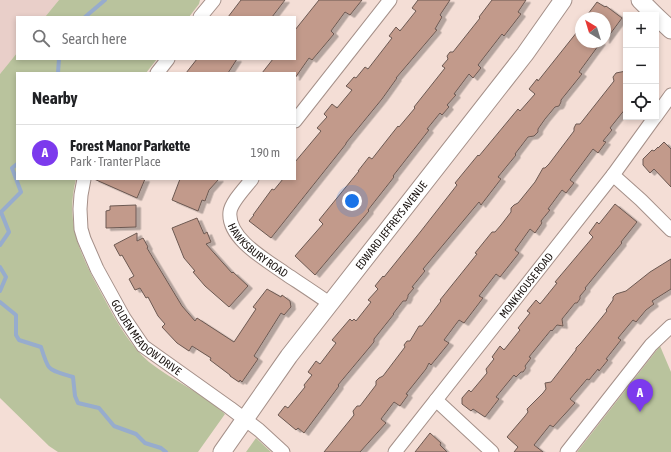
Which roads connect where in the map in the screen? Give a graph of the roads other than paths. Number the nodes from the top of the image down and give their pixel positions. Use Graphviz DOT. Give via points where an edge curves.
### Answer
graph roads {
  1 [pos="214,0"];
  2 [pos="390,0"];
  3 [pos="563,0"];
  4 [pos="640,0"];
  5 [pos="653,12"];
  6 [pos="201,16"];
  7 [pos="659,18"];
  8 [pos="671,30"];
  9 [pos="167,60"];
  10 [pos="158,72"];
  11 [pos="671,95"];
  12 [pos="659,113"];
  13 [pos="296,120"];
  14 [pos="654,120"];
  15 [pos="613,175"];
  16 [pos="84,180"];
  17 [pos="251,180"];
  18 [pos="671,230"];
  19 [pos="330,303"];
  20 [pos="671,326"];
  21 [pos="436,400"];
  22 [pos="245,419"];
  23 [pos="222,452"];
  24 [pos="283,452"];
  25 [pos="394,452"];
  26 [pos="492,452"];
  27 [pos="567,452"];
  1 -- 6 [label="street"];
  2 -- 13 [label="street"];
  3 -- 19 [label="street, EDWARD JEFFREYS AVENUE" via="525,54"];
  4 -- 5 [label="street"];
  7 -- 8 [label="street"];
  9 -- 10 [label="street"];
  11 -- 12 [label="street, MONKHOUSE ROAD"];
  14 -- 15 [label="street, MONKHOUSE ROAD"];
  15 -- 18 [label="street"];
  15 -- 21 [label="street, MONKHOUSE ROAD"];
  16 -- 22 [label="street, GOLDEN MEADOW DRIVE" via="80,209 84,239 124,318 143,346"];
  17 -- 19 [label="street, HAWKSBURY ROAD" via="230,212 238,234 253,250"];
  19 -- 22 [label="street, EDWARD JEFFREYS AVENUE" via="285,361"];
  20 -- 27 [label="street" via="651,345"];
  21 -- 25 [label="street, MONKHOUSE ROAD"];
  21 -- 26 [label="street"];
  22 -- 23 [label="street, EDWARD JEFFREYS AVENUE"];
  22 -- 24 [label="street, GOLDEN MEADOW DRIVE"];
}
